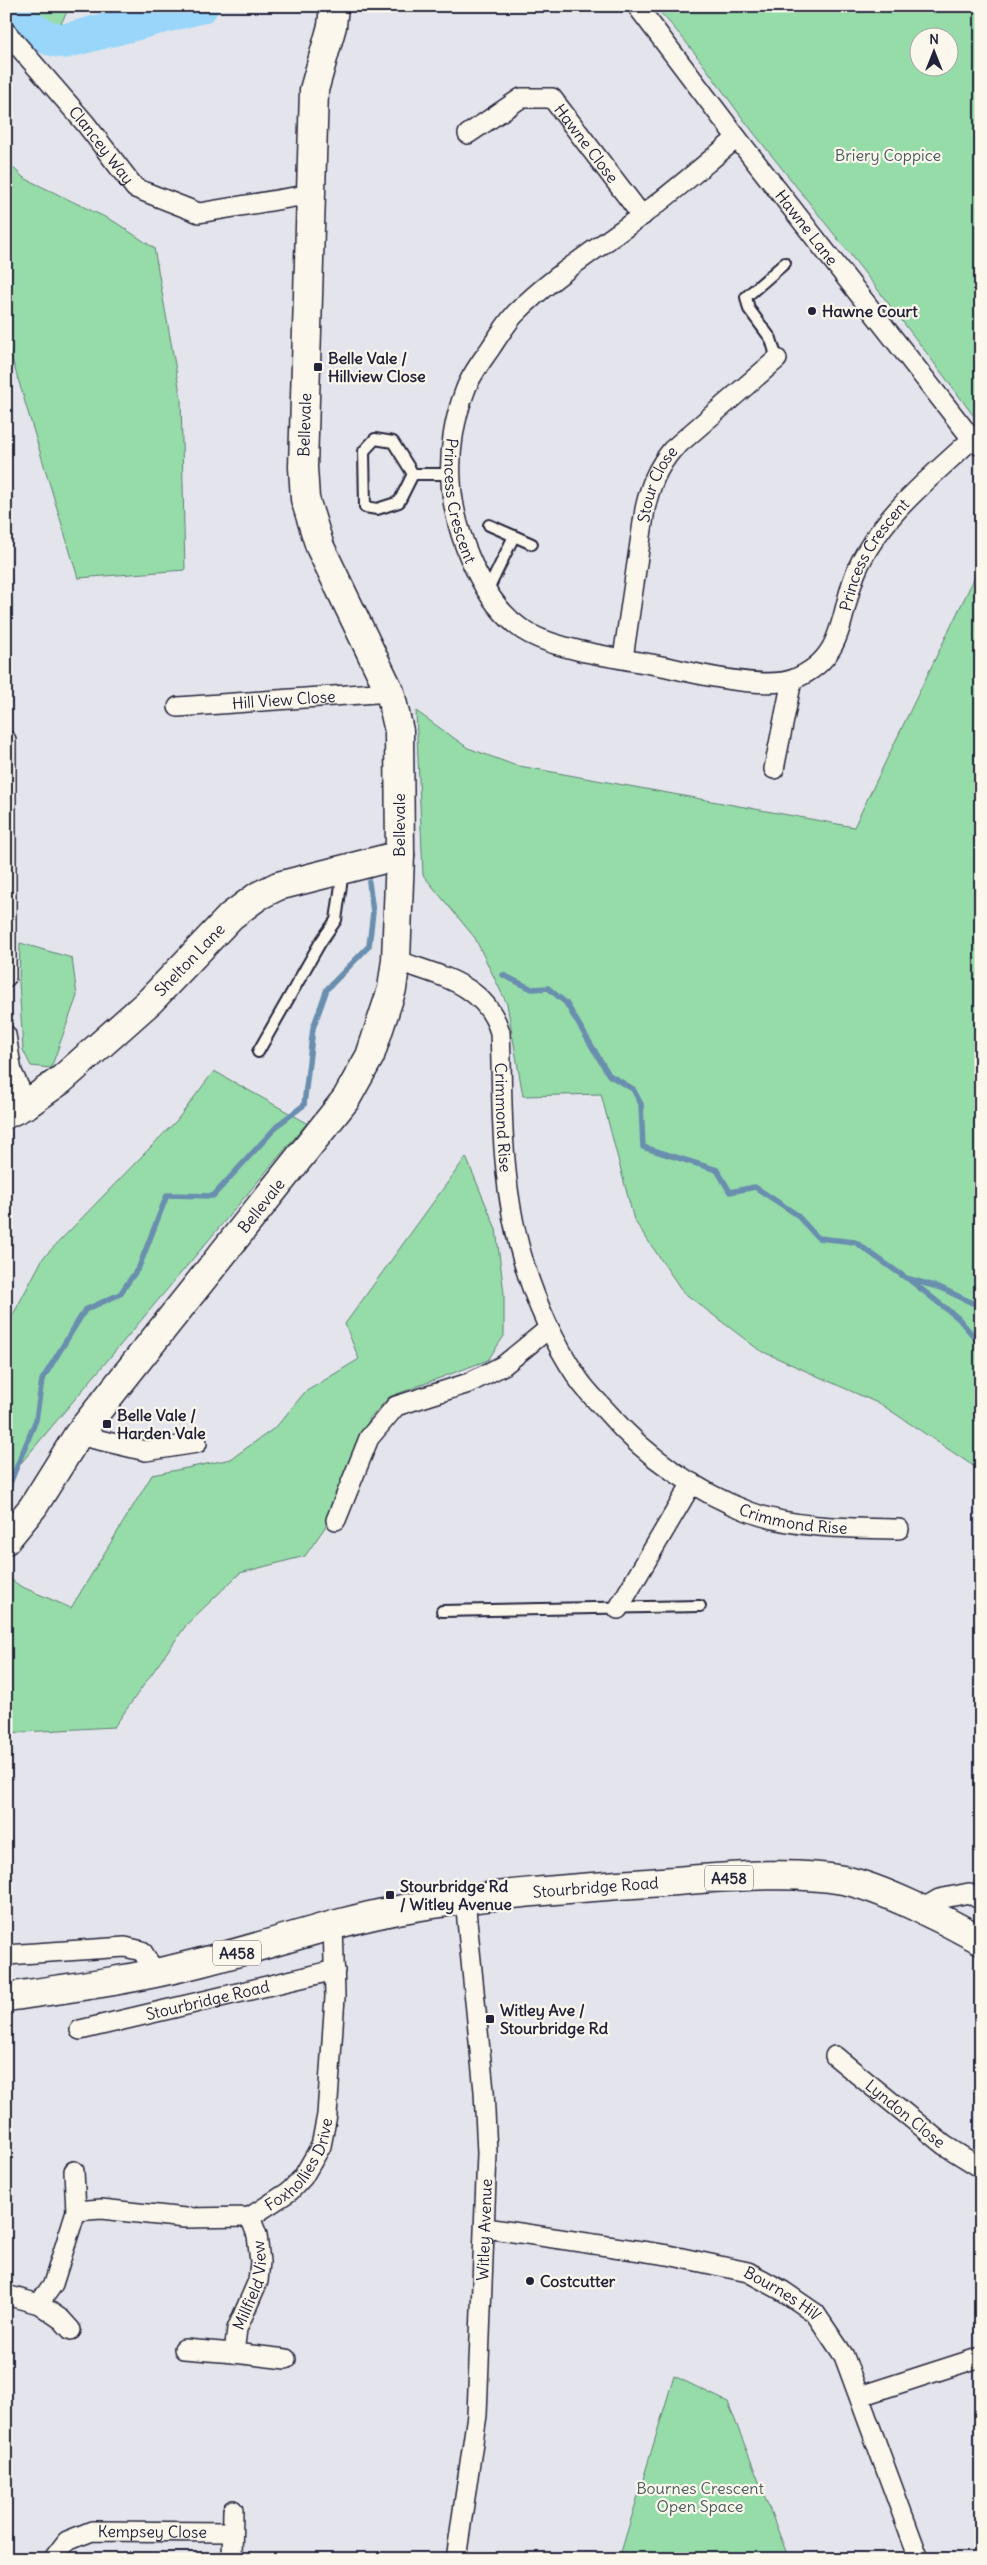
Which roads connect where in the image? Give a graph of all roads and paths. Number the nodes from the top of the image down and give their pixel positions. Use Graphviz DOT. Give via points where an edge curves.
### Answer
graph roads {
  1 [pos="334,6"];
  2 [pos="637,6"];
  3 [pos="6,32"];
  4 [pos="468,134"];
  5 [pos="736,138"];
  6 [pos="312,194"];
  7 [pos="642,216"];
  8 [pos="786,263"];
  9 [pos="777,359"];
  10 [pos="976,442"];
  11 [pos="413,474"];
  12 [pos="451,474"];
  13 [pos="489,525"];
  14 [pos="514,536"];
  15 [pos="532,544"];
  16 [pos="487,592"];
  17 [pos="623,658"];
  18 [pos="792,680"];
  19 [pos="390,692"];
  20 [pos="178,707"];
  21 [pos="6,740"];
  22 [pos="774,769"];
  23 [pos="400,855"];
  24 [pos="343,870"];
  25 [pos="7,879"];
  26 [pos="396,960"];
  27 [pos="6,977"];
  28 [pos="6,1035"];
  29 [pos="258,1052"];
  30 [pos="17,1109"];
  31 [pos="548,1329"];
  32 [pos="78,1435"];
  33 [pos="197,1443"];
  34 [pos="692,1484"];
  35 [pos="336,1520"];
  36 [pos="899,1530"];
  37 [pos="6,1540"];
  38 [pos="700,1606"];
  39 [pos="618,1609"];
  40 [pos="442,1611"];
  41 [pos="465,1900"];
  42 [pos="981,1900"];
  43 [pos="920,1910"];
  44 [pos="333,1923"];
  45 [pos="981,1940"];
  46 [pos="6,1955"];
  47 [pos="334,1970"];
  48 [pos="155,1972"];
  49 [pos="6,1997"];
  50 [pos="80,2030"];
  51 [pos="835,2056"];
  52 [pos="981,2168"];
  53 [pos="74,2171"];
  54 [pos="76,2211"];
  55 [pos="250,2217"];
  56 [pos="486,2228"];
  57 [pos="6,2296"];
  58 [pos="40,2304"];
  59 [pos="71,2330"];
  60 [pos="184,2349"];
  61 [pos="234,2352"];
  62 [pos="981,2358"];
  63 [pos="286,2359"];
  64 [pos="860,2396"];
  65 [pos="232,2510"];
  66 [pos="231,2532"];
  67 [pos="53,2559"];
  68 [pos="232,2559"];
  69 [pos="456,2559"];
  70 [pos="920,2559"];
  1 -- 6 [label="main road, Bellevale" via="332,26 314,90"];
  2 -- 5 [label="street, Hawne Lane"];
  3 -- 6 [label="street, Clancey Way" via="85,123 135,188 199,213"];
  4 -- 7 [label="street, Hawne Close" via="521,98 552,98"];
  5 -- 7 [label="street, Princess Crescent"];
  5 -- 10 [label="street, Hawne Lane"];
  6 -- 19 [label="main road, Bellevale" via="304,432 305,498 320,547"];
  7 -- 12 [label="street, Princess Crescent" via="582,258 514,315 465,389 456,421"];
  8 -- 9 [label="lane" via="746,297 749,308 771,338"];
  9 -- 17 [label="street, Stour Close" via="672,450 661,464 650,487 645,509"];
  10 -- 18 [label="street, Princess Crescent" via="899,508 864,557 856,574 841,631 832,646 813,668"];
  11 -- 11 [label="lane" via="400,502 377,509 365,507 364,451 375,440 394,442"];
  11 -- 12 [label="lane"];
  12 -- 16 [label="street, Princess Crescent" via="453,504 466,546"];
  13 -- 14 [label="lane"];
  14 -- 15 [label="lane"];
  14 -- 16 [label="lane"];
  16 -- 17 [label="street, Princess Crescent" via="512,623 529,634 552,644"];
  17 -- 18 [label="street, Princess Crescent" via="749,682"];
  18 -- 22 [label="street"];
  19 -- 20 [label="street, Hill View Close"];
  19 -- 23 [label="main road, Bellevale" via="399,731"];
  21 -- 25 [label="street"];
  23 -- 24 [label="main road, Shelton Lane"];
  23 -- 26 [label="main road, Bellevale"];
  24 -- 29 [label="lane" via="336,920"];
  24 -- 30 [label="main road, Shelton Lane" via="278,886 258,896 231,916 150,1001 62,1080"];
  25 -- 27 [label="street"];
  26 -- 31 [label="street, Crimmond Rise" via="462,985 484,1000 495,1017 500,1032 505,1161 514,1219 532,1292"];
  26 -- 32 [label="main road, Bellevale" via="392,989 376,1040 346,1099"];
  28 -- 30 [label="street"];
  31 -- 34 [label="street, Crimmond Rise" via="578,1378 619,1426 641,1448"];
  31 -- 35 [label="street" via="504,1365 469,1383 396,1406 369,1438"];
  32 -- 33 [label="street" via="146,1451"];
  32 -- 37 [label="main road, Bellevale" via="33,1507"];
  34 -- 36 [label="street, Crimmond Rise" via="750,1512 776,1518 845,1528"];
  34 -- 39 [label="street"];
  38 -- 39 [label="lane"];
  39 -- 40 [label="lane"];
  41 -- 43 [label="main road, Stourbridge Road / A458" via="649,1883 799,1877 844,1880"];
  41 -- 44 [label="main road, Stourbridge Road / A458"];
  41 -- 56 [label="street, Witley Avenue" via="488,2153"];
  42 -- 43 [label="street" via="969,1893 939,1900"];
  43 -- 45 [label="main road, Stourbridge Road / A458"];
  44 -- 47 [label="street, Foxhollies Drive"];
  44 -- 48 [label="main road, Stourbridge Road / A458" via="265,1946"];
  46 -- 48 [label="street" via="125,1947 142,1951"];
  47 -- 50 [label="street, Stourbridge Road"];
  47 -- 55 [label="street, Foxhollies Drive" via="327,2115 321,2146 290,2191"];
  48 -- 49 [label="main road, Stourbridge Road / A458"];
  51 -- 52 [label="street, Lyndon Close" via="944,2145"];
  53 -- 54 [label="street"];
  54 -- 55 [label="street, Foxhollies Drive" via="101,2209 185,2218"];
  54 -- 58 [label="street" via="53,2284"];
  55 -- 61 [label="street, Millfield View" via="258,2235 258,2281 237,2329"];
  56 -- 64 [label="street, Bournes Hill" via="668,2255 748,2272 815,2313 844,2356"];
  56 -- 69 [label="street, Witley Avenue" via="477,2415"];
  57 -- 58 [label="street"];
  58 -- 59 [label="street"];
  60 -- 61 [label="street, Millfield View"];
  61 -- 63 [label="street, Millfield View"];
  62 -- 64 [label="street"];
  64 -- 70 [label="street, Bournes Hill"];
  65 -- 66 [label="street"];
  66 -- 67 [label="street, Kempsey Close" via="92,2531 67,2541"];
  66 -- 68 [label="street"];
}
